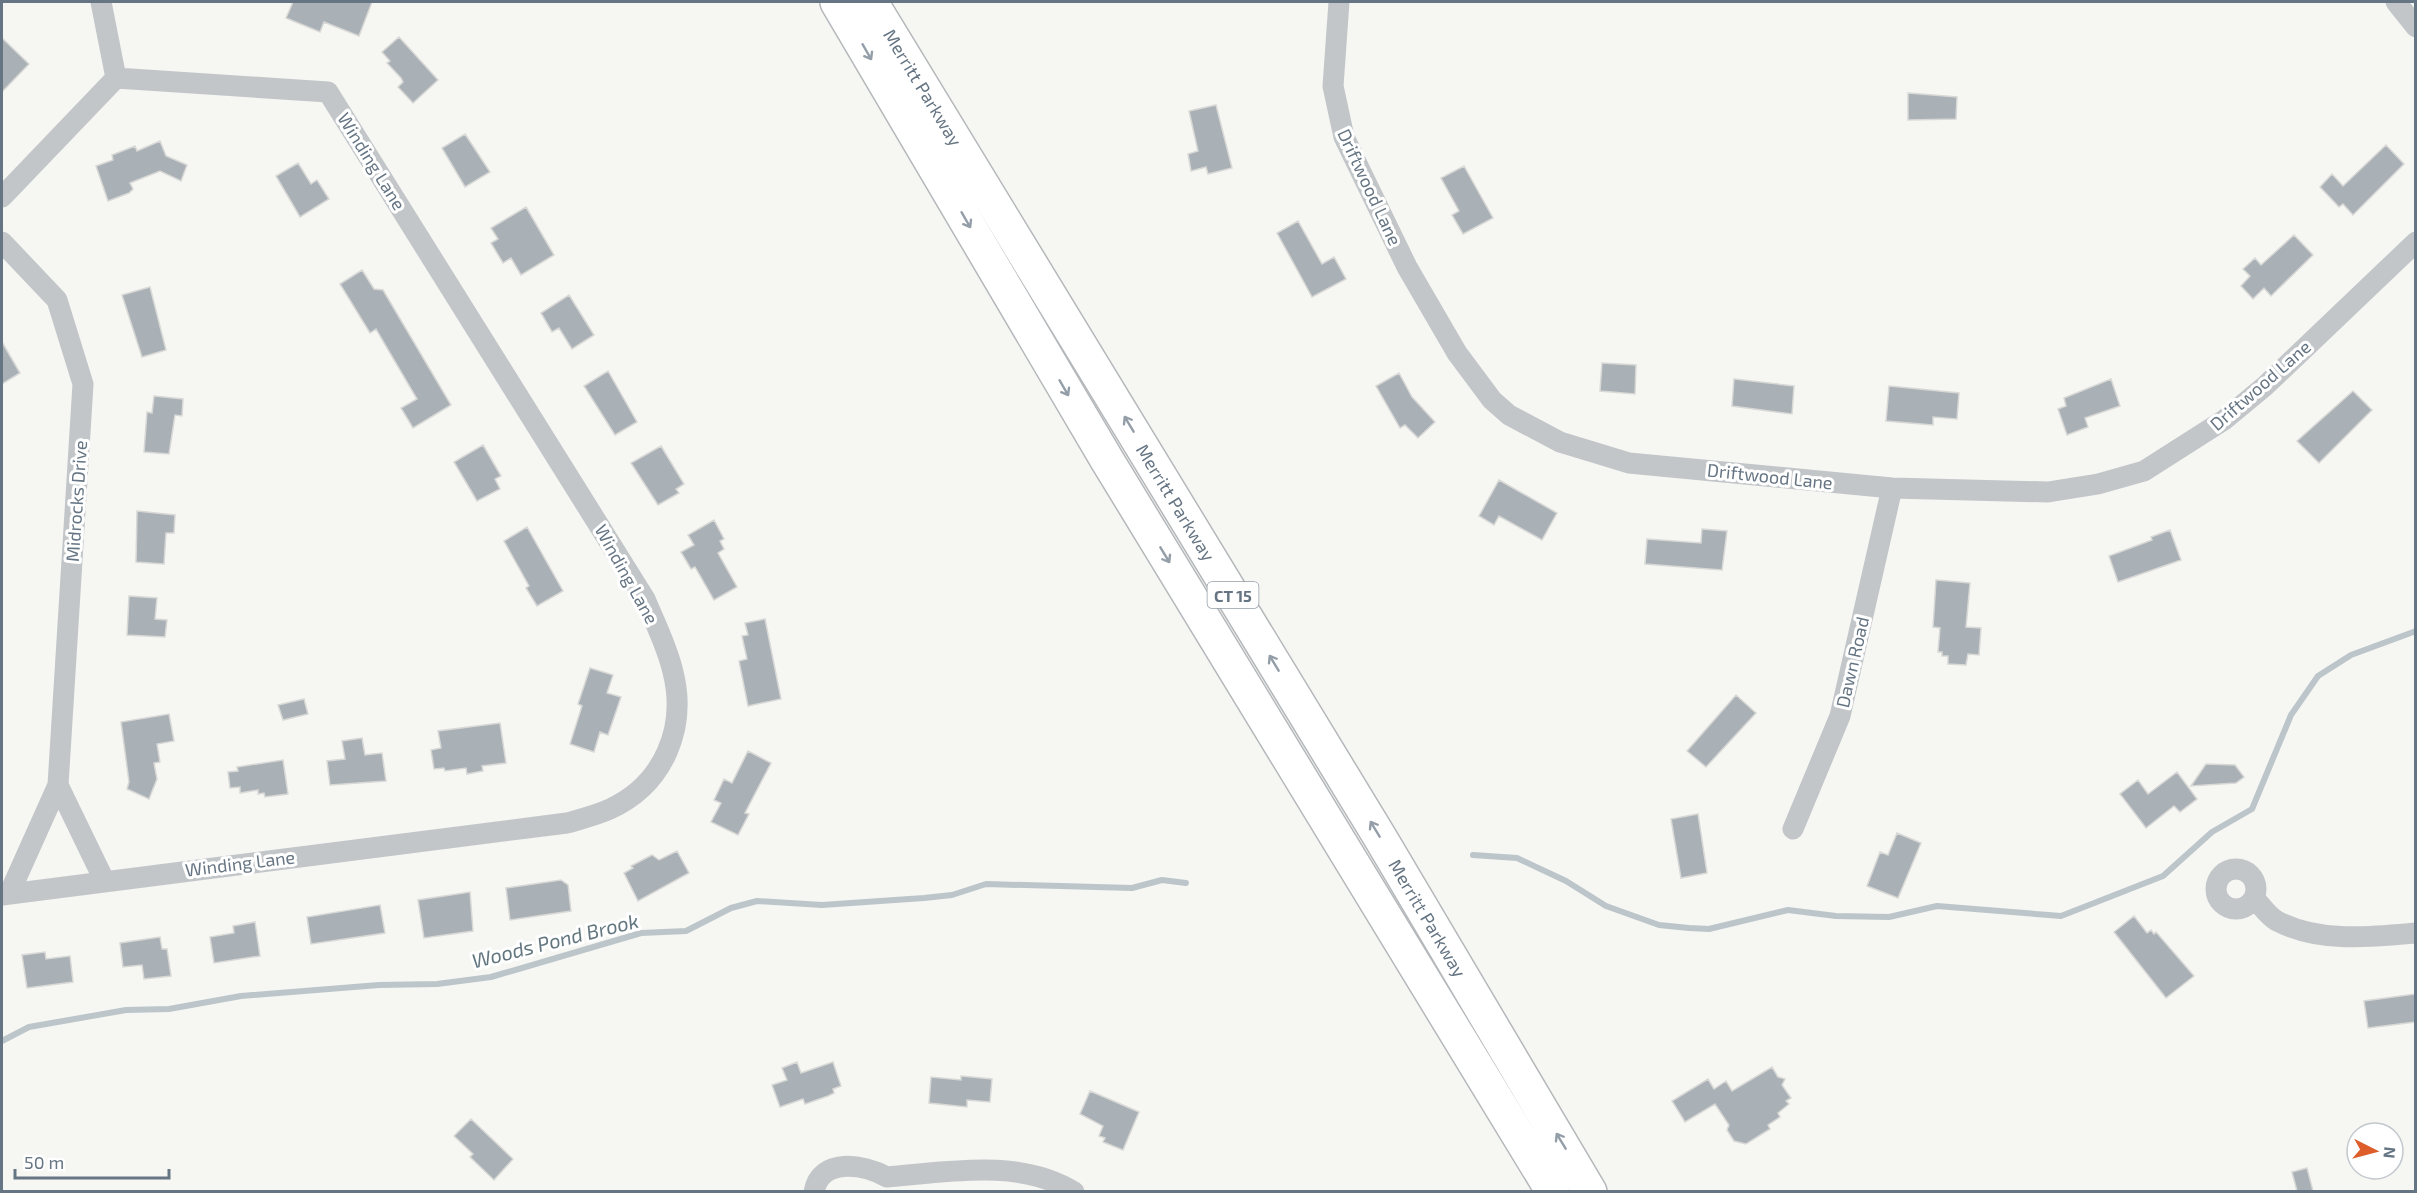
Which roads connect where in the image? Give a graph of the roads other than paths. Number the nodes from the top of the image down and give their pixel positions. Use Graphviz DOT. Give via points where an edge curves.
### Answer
graph roads {
  1 [pos="101,2"];
  2 [pos="837,2"];
  3 [pos="871,2"];
  4 [pos="1339,2"];
  5 [pos="2396,2"];
  6 [pos="2415,27"];
  7 [pos="116,78"];
  8 [pos="2,197"];
  9 [pos="2,242"];
  10 [pos="2415,242"];
  11 [pos="1892,488"];
  12 [pos="58,785"];
  13 [pos="1793,829"];
  14 [pos="104,880"];
  15 [pos="6,893"];
  16 [pos="2254,898"];
  17 [pos="2415,933"];
  18 [pos="883,1184"];
  19 [pos="814,1191"];
  20 [pos="1074,1191"];
  21 [pos="1553,1191"];
  22 [pos="1590,1191"];
  1 -- 7 [label="street"];
  2 -- 21 [label="highway, Merritt Parkway / CT 15, one-way" via="1107,460"];
  22 -- 3 [label="highway, Merritt Parkway / CT 15, one-way" via="1375,829"];
  4 -- 11 [label="street, Driftwood Lane" via="1332,86 1344,136 1407,267 1457,353 1492,400 1509,415 1560,442 1629,463"];
  5 -- 6 [label="street"];
  7 -- 8 [label="street"];
  7 -- 14 [label="street, Winding Lane" via="328,92 645,599 666,651 677,695 674,736 652,778 632,796 589,816 567,823"];
  9 -- 12 [label="street, Midrocks Drive" via="57,300 83,384"];
  10 -- 11 [label="street, Driftwood Lane" via="2265,386 2224,420 2144,471 2048,492"];
  11 -- 13 [label="street, Dawn Road" via="1840,716"];
  12 -- 14 [label="street, Midrocks Drive"];
  12 -- 15 [label="street, Midrocks Drive"];
  14 -- 15 [label="street, Winding Lane"];
  16 -- 17 [label="street" via="2275,920 2303,931 2336,937"];
  18 -- 19 [label="street" via="877,1172 839,1166 821,1173"];
  18 -- 20 [label="street" via="963,1170 1033,1175"];
}
